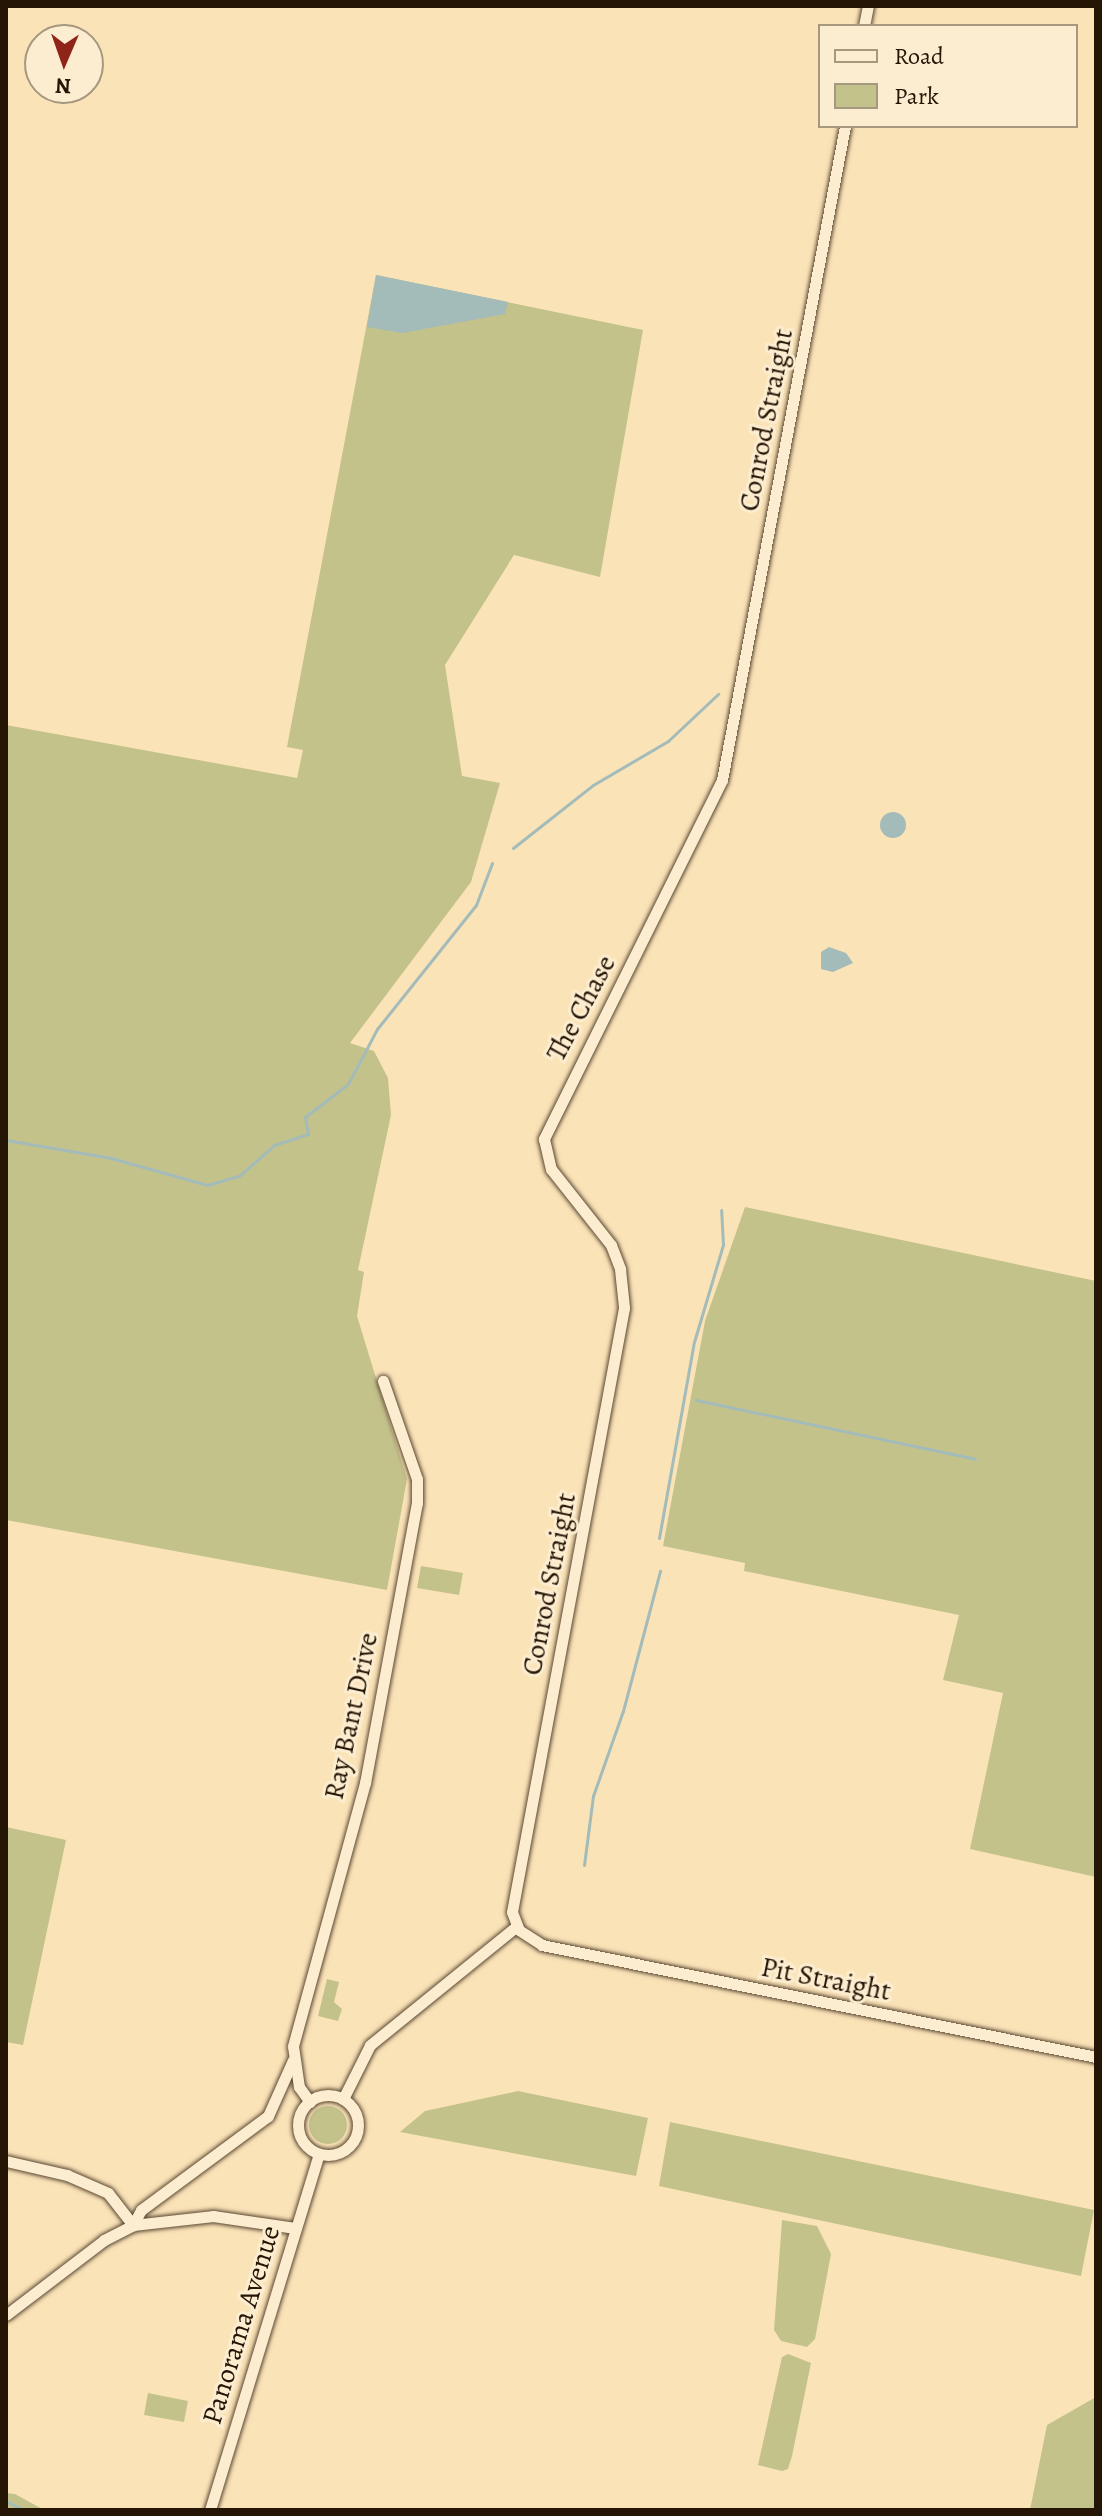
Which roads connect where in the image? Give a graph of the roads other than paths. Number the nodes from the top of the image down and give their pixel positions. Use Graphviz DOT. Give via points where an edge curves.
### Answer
graph roads {
  1 [pos="845,128"];
  2 [pos="735,722"];
  3 [pos="624,1308"];
  4 [pos="383,1381"];
  5 [pos="517,1926"];
  6 [pos="1096,2057"];
  7 [pos="293,2060"];
  8 [pos="343,2099"];
  9 [pos="310,2102"];
  10 [pos="319,2154"];
  11 [pos="6,2161"];
  12 [pos="133,2225"];
  13 [pos="295,2228"];
  14 [pos="6,2315"];
  15 [pos="210,2510"];
  1 -- 2 [label="street, Conrod Straight"];
  2 -- 3 [label="street, The Chase" via="712,808 544,1139 551,1169 592,1214 611,1245"];
  3 -- 5 [label="street, Conrod Straight" via="518,1868 512,1912"];
  4 -- 7 [label="street, Ray Bant Drive" via="410,1453 417,1503 365,1783 310,1976"];
  5 -- 6 [label="street, Pit Straight" via="547,1946"];
  5 -- 8 [label="street" via="370,2045"];
  7 -- 9 [label="street" via="299,2087"];
  7 -- 12 [label="street, Ray Bant Drive" via="268,2116 141,2210"];
  8 -- 9 [label="street" via="326,2096"];
  8 -- 10 [label="street" via="358,2119 356,2136 345,2150"];
  9 -- 10 [label="street" via="300,2117 300,2135"];
  10 -- 13 [label="street, Panorama Avenue"];
  11 -- 12 [label="street" via="67,2175 108,2193"];
  12 -- 13 [label="street" via="213,2216"];
  12 -- 14 [label="street" via="104,2240"];
  13 -- 15 [label="street, Panorama Avenue"];
}
